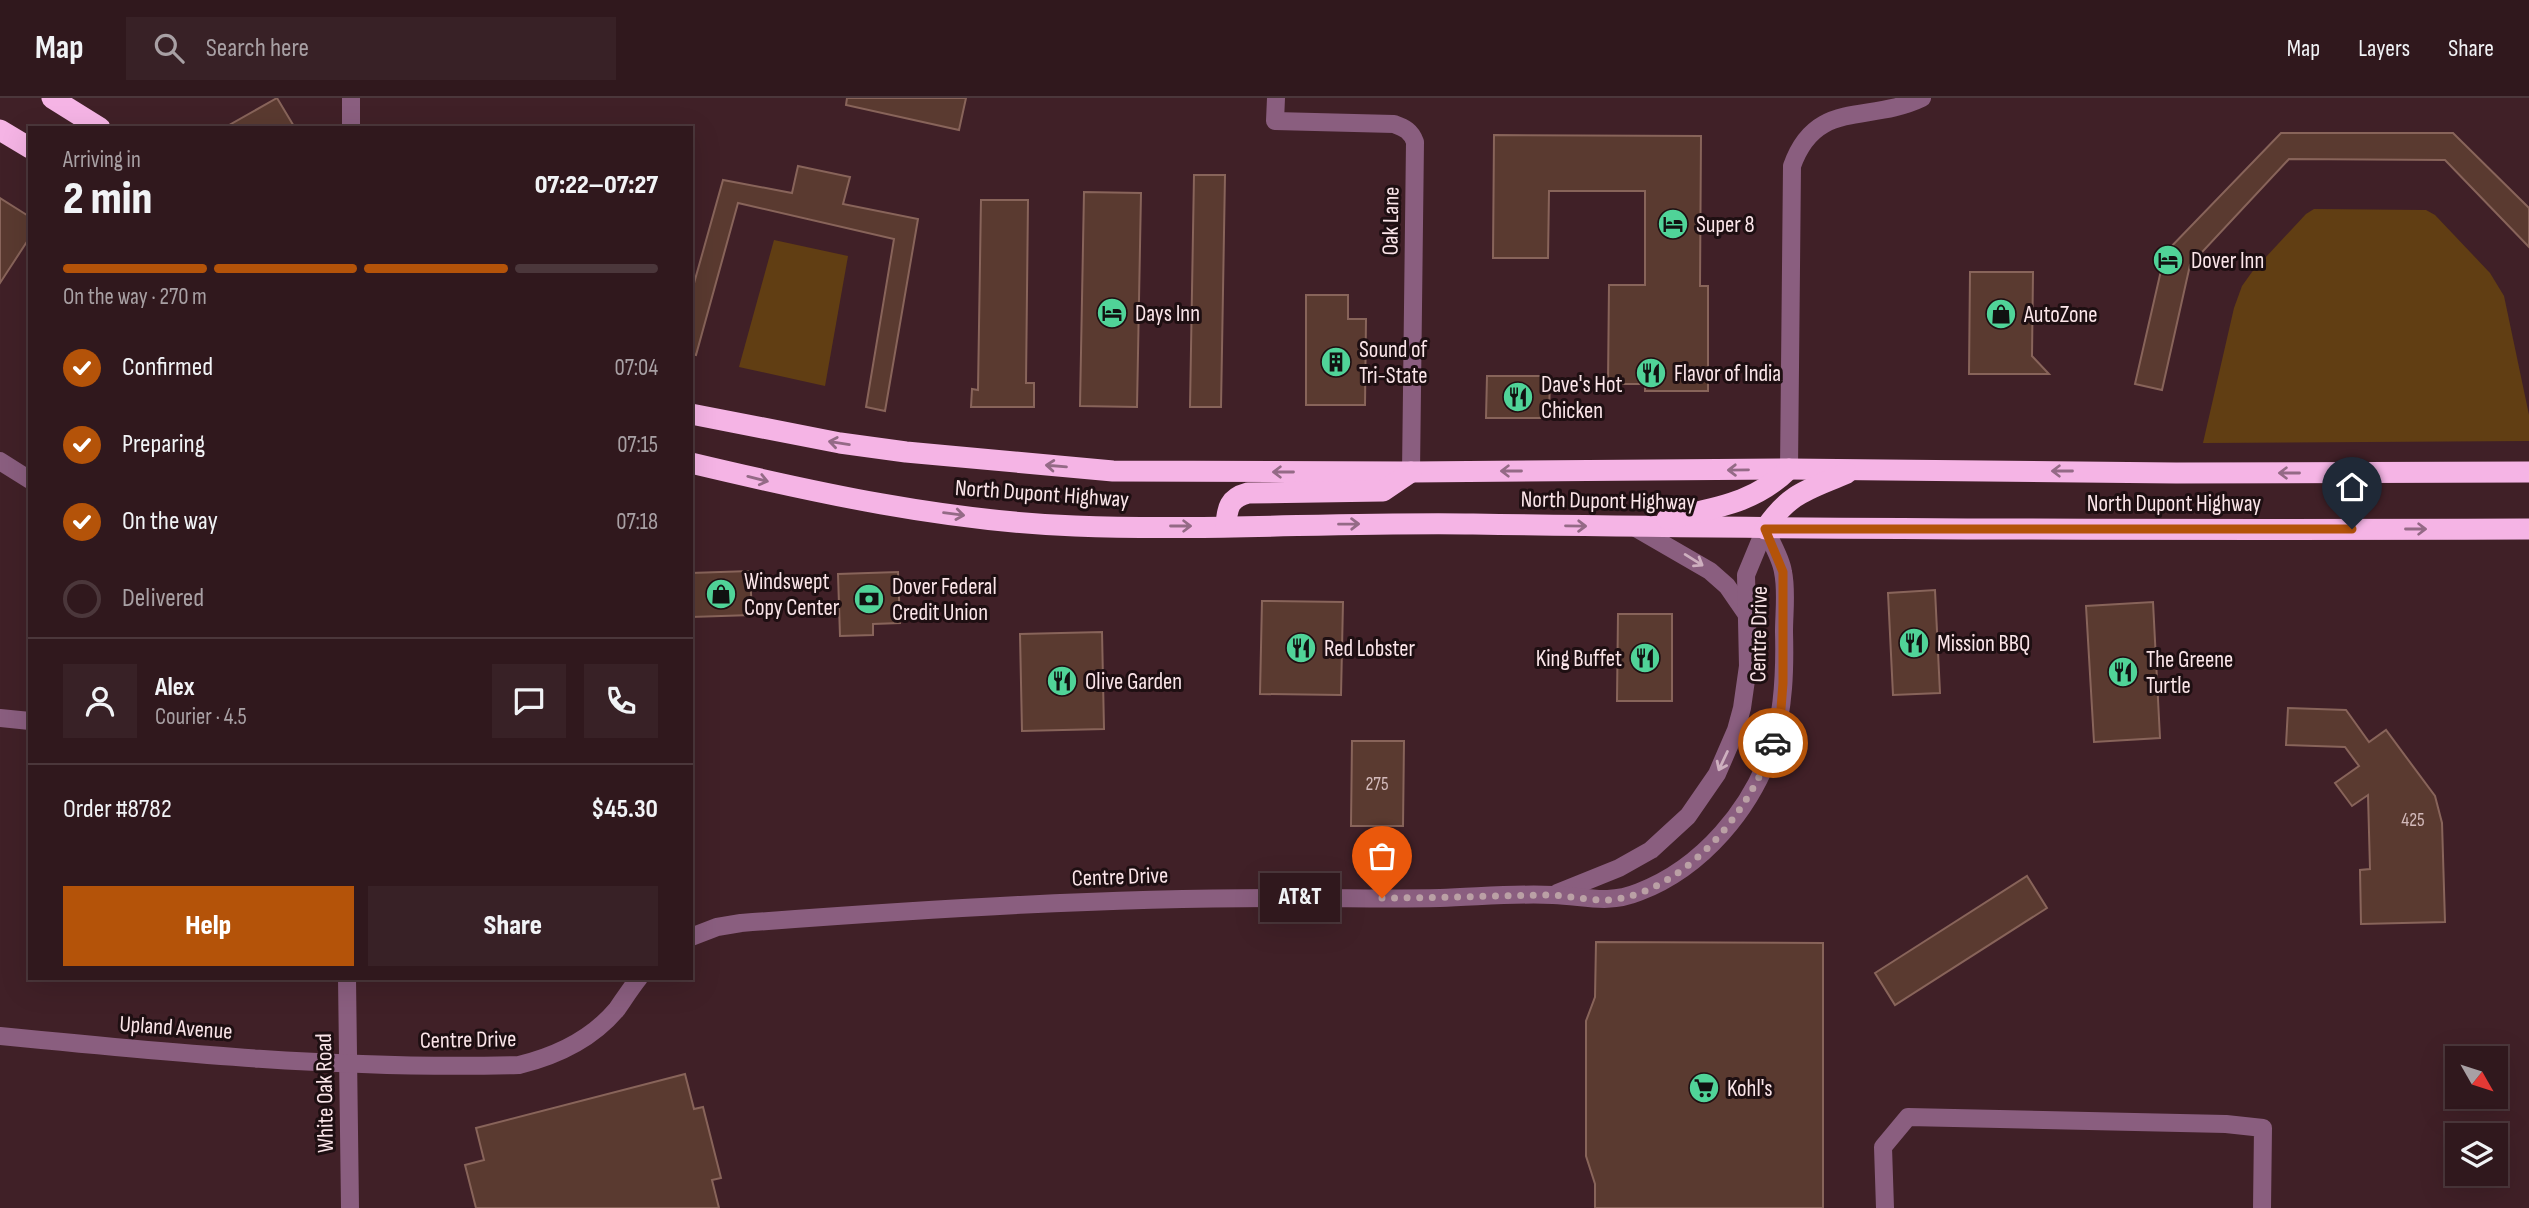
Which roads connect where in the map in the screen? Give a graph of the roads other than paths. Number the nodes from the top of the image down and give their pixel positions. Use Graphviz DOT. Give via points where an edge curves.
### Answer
graph roads {
  1 [pos="52,98"];
  2 [pos="351,98"];
  3 [pos="1276,98"];
  4 [pos="1922,98"];
  5 [pos="97,126"];
  6 [pos="351,126"];
  7 [pos="0,130"];
  8 [pos="28,147"];
  9 [pos="693,414"];
  10 [pos="0,461"];
  11 [pos="693,463"];
  12 [pos="1789,469"];
  13 [pos="1855,470"];
  14 [pos="1411,472"];
  15 [pos="2529,472"];
  16 [pos="28,479"];
  17 [pos="1226,526"];
  18 [pos="1634,527"];
  19 [pos="1765,529"];
  20 [pos="2529,529"];
  21 [pos="1747,615"];
  22 [pos="0,718"];
  23 [pos="28,721"];
  24 [pos="1554,894"];
  25 [pos="693,936"];
  26 [pos="347,980"];
  27 [pos="638,980"];
  28 [pos="0,1036"];
  29 [pos="348,1063"];
  30 [pos="350,1208"];
  31 [pos="1885,1208"];
  32 [pos="2262,1208"];
  1 -- 5 [label="highway"];
  2 -- 6 [label="street"];
  3 -- 14 [label="street, Oak Lane" via="1275,121 1394,124 1405,128 1415,142"];
  4 -- 12 [label="street" via="1828,120 1808,134 1796,154 1792,166"];
  7 -- 8 [label="highway"];
  14 -- 9 [label="highway, North Dupont Highway, one-way" via="1113,471 840,443"];
  10 -- 16 [label="street"];
  11 -- 17 [label="highway, North Dupont Highway, one-way" via="811,492 940,512 1073,526"];
  12 -- 13 [label="highway, North Dupont Highway"];
  12 -- 14 [label="highway, North Dupont Highway, one-way"];
  12 -- 18 [label="highway" via="1750,498"];
  15 -- 13 [label="highway, North Dupont Highway, one-way"];
  13 -- 19 [label="highway" via="1796,495"];
  14 -- 17 [label="highway" via="1383,491 1237,496 1227,510"];
  17 -- 18 [label="highway, North Dupont Highway, one-way"];
  18 -- 19 [label="highway, North Dupont Highway"];
  18 -- 21 [label="street, one-way" via="1710,571"];
  19 -- 20 [label="highway, North Dupont Highway, one-way"];
  19 -- 21 [label="street, Centre Drive" via="1746,575"];
  19 -- 24 [label="street, Centre Drive" via="1783,572 1783,683 1773,745 1751,792 1719,837 1660,883 1619,898"];
  21 -- 24 [label="street, Centre Drive, one-way" via="1748,666 1742,708 1726,753 1703,796 1688,817 1651,850"];
  22 -- 23 [label="street"];
  24 -- 25 [label="street, Centre Drive" via="1072,902 741,923"];
  26 -- 29 [label="street, White Oak Road"];
  27 -- 29 [label="street, Centre Drive" via="596,1029 546,1059 487,1066"];
  28 -- 29 [label="street, Upland Avenue" via="166,1053"];
  29 -- 30 [label="street, White Oak Road"];
  31 -- 32 [label="street" via="1883,1147 1908,1117 2263,1128"];
}
